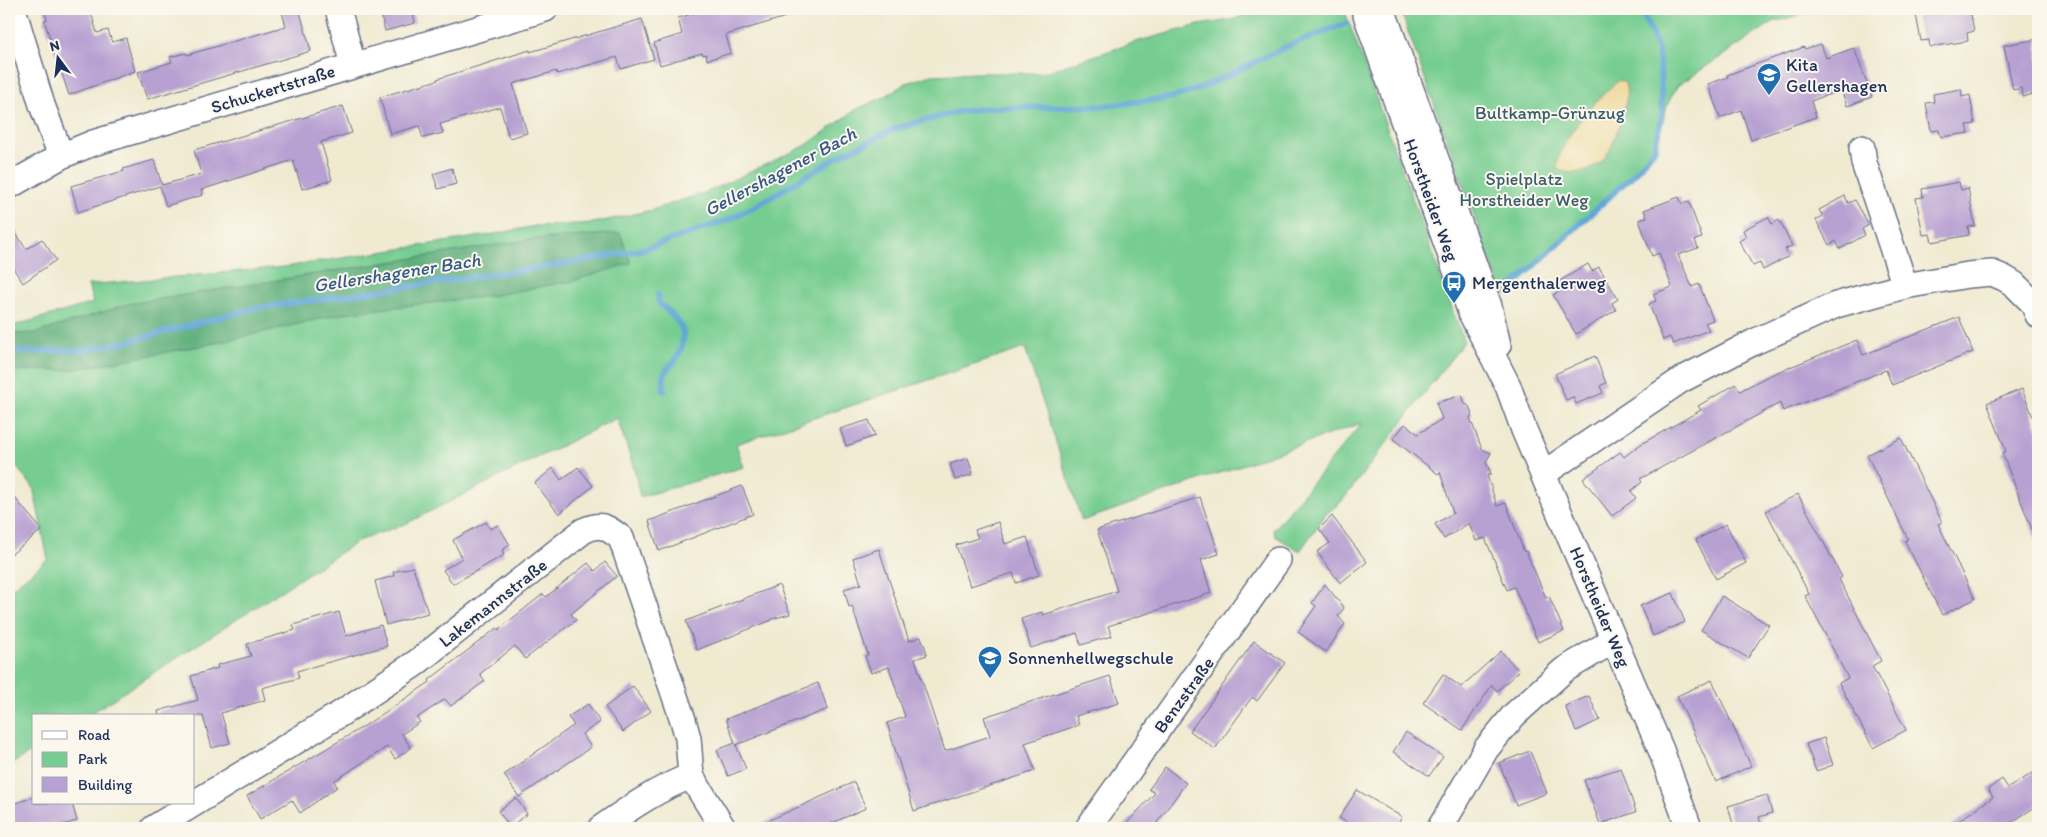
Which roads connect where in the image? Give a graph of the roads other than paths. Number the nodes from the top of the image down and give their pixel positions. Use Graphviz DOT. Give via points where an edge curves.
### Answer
graph roads {
  1 [pos="13,9"];
  2 [pos="338,9"];
  3 [pos="545,9"];
  4 [pos="1364,9"];
  5 [pos="1382,9"];
  6 [pos="353,65"];
  7 [pos="1862,148"];
  8 [pos="61,156"];
  9 [pos="9,186"];
  10 [pos="1905,286"];
  11 [pos="2038,315"];
  12 [pos="1508,386"];
  13 [pos="1543,474"];
  14 [pos="1278,560"];
  15 [pos="1614,640"];
  16 [pos="691,776"];
  17 [pos="195,803"];
  18 [pos="193,804"];
  19 [pos="154,828"];
  20 [pos="601,828"];
  21 [pos="723,828"];
  22 [pos="1088,828"];
  23 [pos="1440,828"];
  24 [pos="1689,828"];
  1 -- 8 [label="street"];
  2 -- 6 [label="street"];
  3 -- 6 [label="street, Schuckertstraße"];
  4 -- 12 [label="street, Horstheider Weg" via="1471,313"];
  5 -- 12 [label="street, Horstheider Weg" via="1489,306"];
  6 -- 8 [label="street, Schuckertstraße" via="103,140"];
  7 -- 10 [label="street" via="1864,163"];
  8 -- 9 [label="street, Schuckertstraße"];
  10 -- 11 [label="street" via="1992,273 2014,284 2033,303"];
  10 -- 13 [label="street" via="1836,305 1733,352 1681,380"];
  12 -- 13 [label="street, Horstheider Weg"];
  13 -- 15 [label="street, Horstheider Weg"];
  14 -- 22 [label="street, Benzstraße"];
  15 -- 23 [label="street" via="1564,670 1514,715 1486,749"];
  15 -- 24 [label="street, Horstheider Weg" via="1664,758"];
  16 -- 17 [label="street, Lakemannstraße" via="683,720 621,538 604,526 594,526 583,531 416,663"];
  16 -- 20 [label="street" via="643,799"];
  16 -- 21 [label="street"];
  18 -- 19 [label="street, Lakemannstraße"];
}
